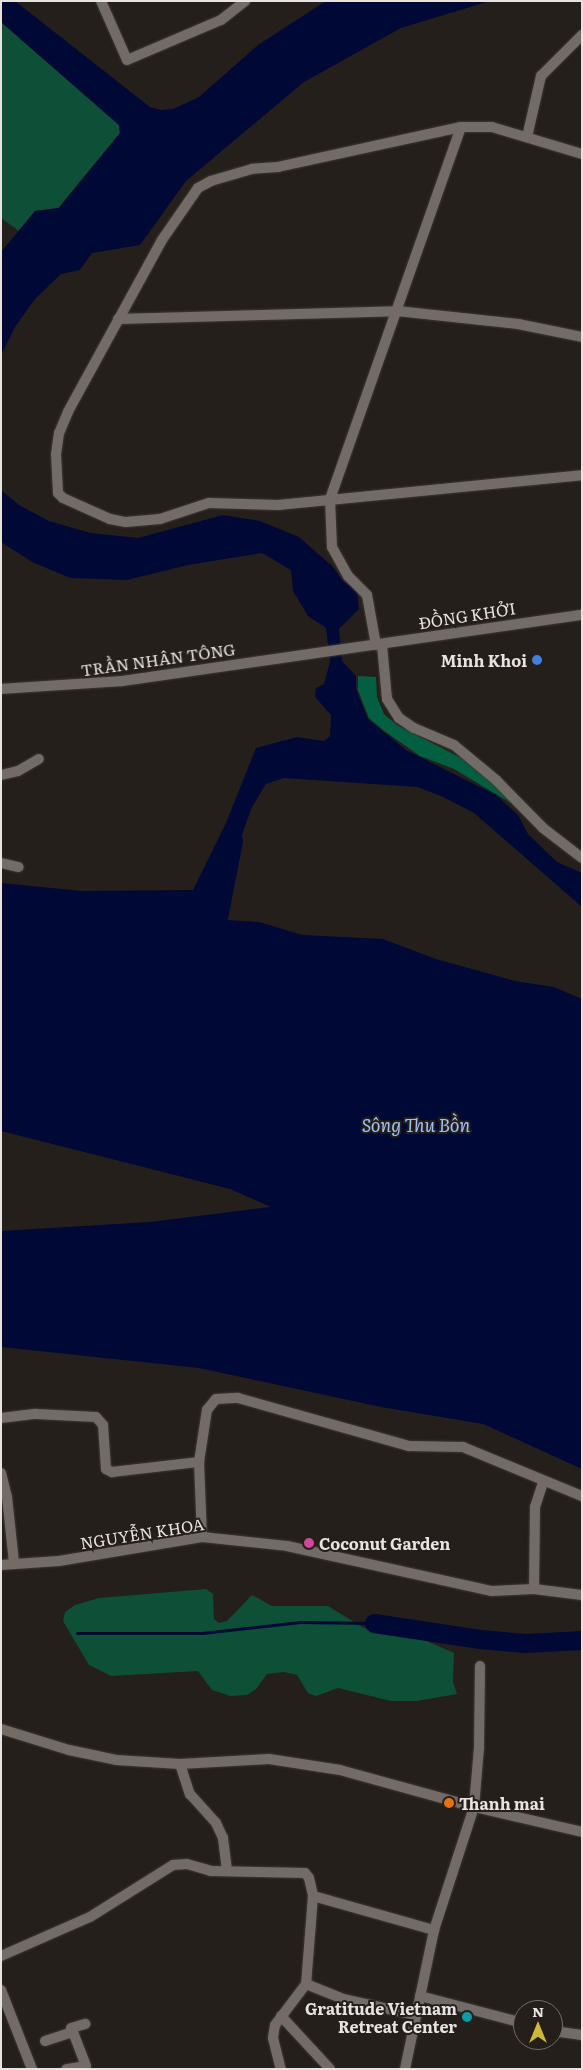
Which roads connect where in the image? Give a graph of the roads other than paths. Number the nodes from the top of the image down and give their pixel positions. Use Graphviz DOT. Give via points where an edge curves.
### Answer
graph roads {
  1 [pos="101,1"];
  2 [pos="245,1"];
  3 [pos="582,35"];
  4 [pos="461,127"];
  5 [pos="527,137"];
  6 [pos="582,154"];
  7 [pos="397,311"];
  8 [pos="118,320"];
  9 [pos="582,337"];
  10 [pos="582,476"];
  11 [pos="330,499"];
  12 [pos="582,615"];
  13 [pos="379,645"];
  14 [pos="357,647"];
  15 [pos="1,689"];
  16 [pos="39,759"];
  17 [pos="1,775"];
  18 [pos="582,858"];
  19 [pos="1,863"];
  20 [pos="19,867"];
  21 [pos="1,1418"];
  22 [pos="198,1462"];
  23 [pos="1,1472"];
  24 [pos="543,1483"];
  25 [pos="582,1496"];
  26 [pos="202,1537"];
  27 [pos="14,1563"];
  28 [pos="1,1565"];
  29 [pos="534,1589"];
  30 [pos="582,1595"];
  31 [pos="480,1666"];
  32 [pos="1,1729"];
  33 [pos="180,1764"];
  34 [pos="474,1808"];
  35 [pos="582,1832"];
  36 [pos="227,1870"];
  37 [pos="312,1896"];
  38 [pos="434,1930"];
  39 [pos="1,1956"];
  40 [pos="306,1984"];
  41 [pos="1,1990"];
  42 [pos="420,1996"];
  43 [pos="416,2015"];
  44 [pos="281,2016"];
  45 [pos="513,2020"];
  46 [pos="84,2024"];
  47 [pos="73,2032"];
  48 [pos="563,2032"];
  49 [pos="582,2035"];
  50 [pos="45,2041"];
  51 [pos="277,2067"];
  52 [pos="32,2069"];
  53 [pos="66,2069"];
  54 [pos="330,2069"];
  55 [pos="405,2069"];
  1 -- 2 [label="street" via="127,60 220,20"];
  3 -- 5 [label="street" via="541,76"];
  4 -- 5 [label="street" via="492,127"];
  4 -- 7 [label="street"];
  4 -- 8 [label="street" via="278,167 252,169 198,188 162,240"];
  5 -- 6 [label="street"];
  7 -- 8 [label="street"];
  7 -- 9 [label="street" via="518,324"];
  7 -- 11 [label="street"];
  8 -- 11 [label="street" via="60,432 56,475 58,493 62,498 110,519 140,522 209,503 253,506"];
  10 -- 11 [label="street"];
  11 -- 13 [label="street" via="332,547 348,576 367,595"];
  12 -- 13 [label="street, ĐỒNG KHỞI"];
  13 -- 14 [label="street, ĐỒNG KHỞI"];
  13 -- 18 [label="street" via="387,699 399,718 454,745 496,780 543,828"];
  14 -- 15 [label="street, TRẦN NHÂN TÔNG" via="122,680"];
  16 -- 17 [label="street" via="18,771"];
  19 -- 20 [label="street"];
  21 -- 22 [label="street" via="36,1414 96,1417 103,1425 106,1469 112,1472"];
  22 -- 24 [label="street" via="211,1404 216,1399 238,1398 409,1446 463,1447"];
  22 -- 26 [label="street"];
  23 -- 27 [label="street"];
  24 -- 25 [label="street"];
  24 -- 29 [label="street" via="535,1507"];
  26 -- 27 [label="street, NGUYỄN KHOA" via="59,1561"];
  26 -- 29 [label="street, NGUYỄN KHOA" via="287,1546 492,1591"];
  27 -- 28 [label="street, NGUYỄN KHOA"];
  29 -- 30 [label="street, NGUYỄN KHOA"];
  31 -- 34 [label="street"];
  32 -- 33 [label="street" via="69,1750 116,1760"];
  33 -- 34 [label="street" via="269,1759 340,1770"];
  33 -- 36 [label="street" via="190,1794 216,1823 223,1838"];
  34 -- 35 [label="street"];
  34 -- 38 [label="street"];
  36 -- 37 [label="street" via="305,1873"];
  36 -- 39 [label="street" via="173,1865 90,1916"];
  37 -- 38 [label="street"];
  37 -- 40 [label="street"];
  38 -- 42 [label="street"];
  40 -- 43 [label="street" via="343,1999"];
  40 -- 44 [label="street"];
  41 -- 52 [label="street"];
  42 -- 43 [label="street"];
  42 -- 45 [label="street"];
  43 -- 55 [label="street"];
  44 -- 51 [label="street" via="273,2033"];
  44 -- 54 [label="street"];
  46 -- 47 [label="street" via="71,2028"];
  47 -- 50 [label="street"];
  47 -- 53 [label="street" via="86,2066"];
  48 -- 49 [label="street"];
}
